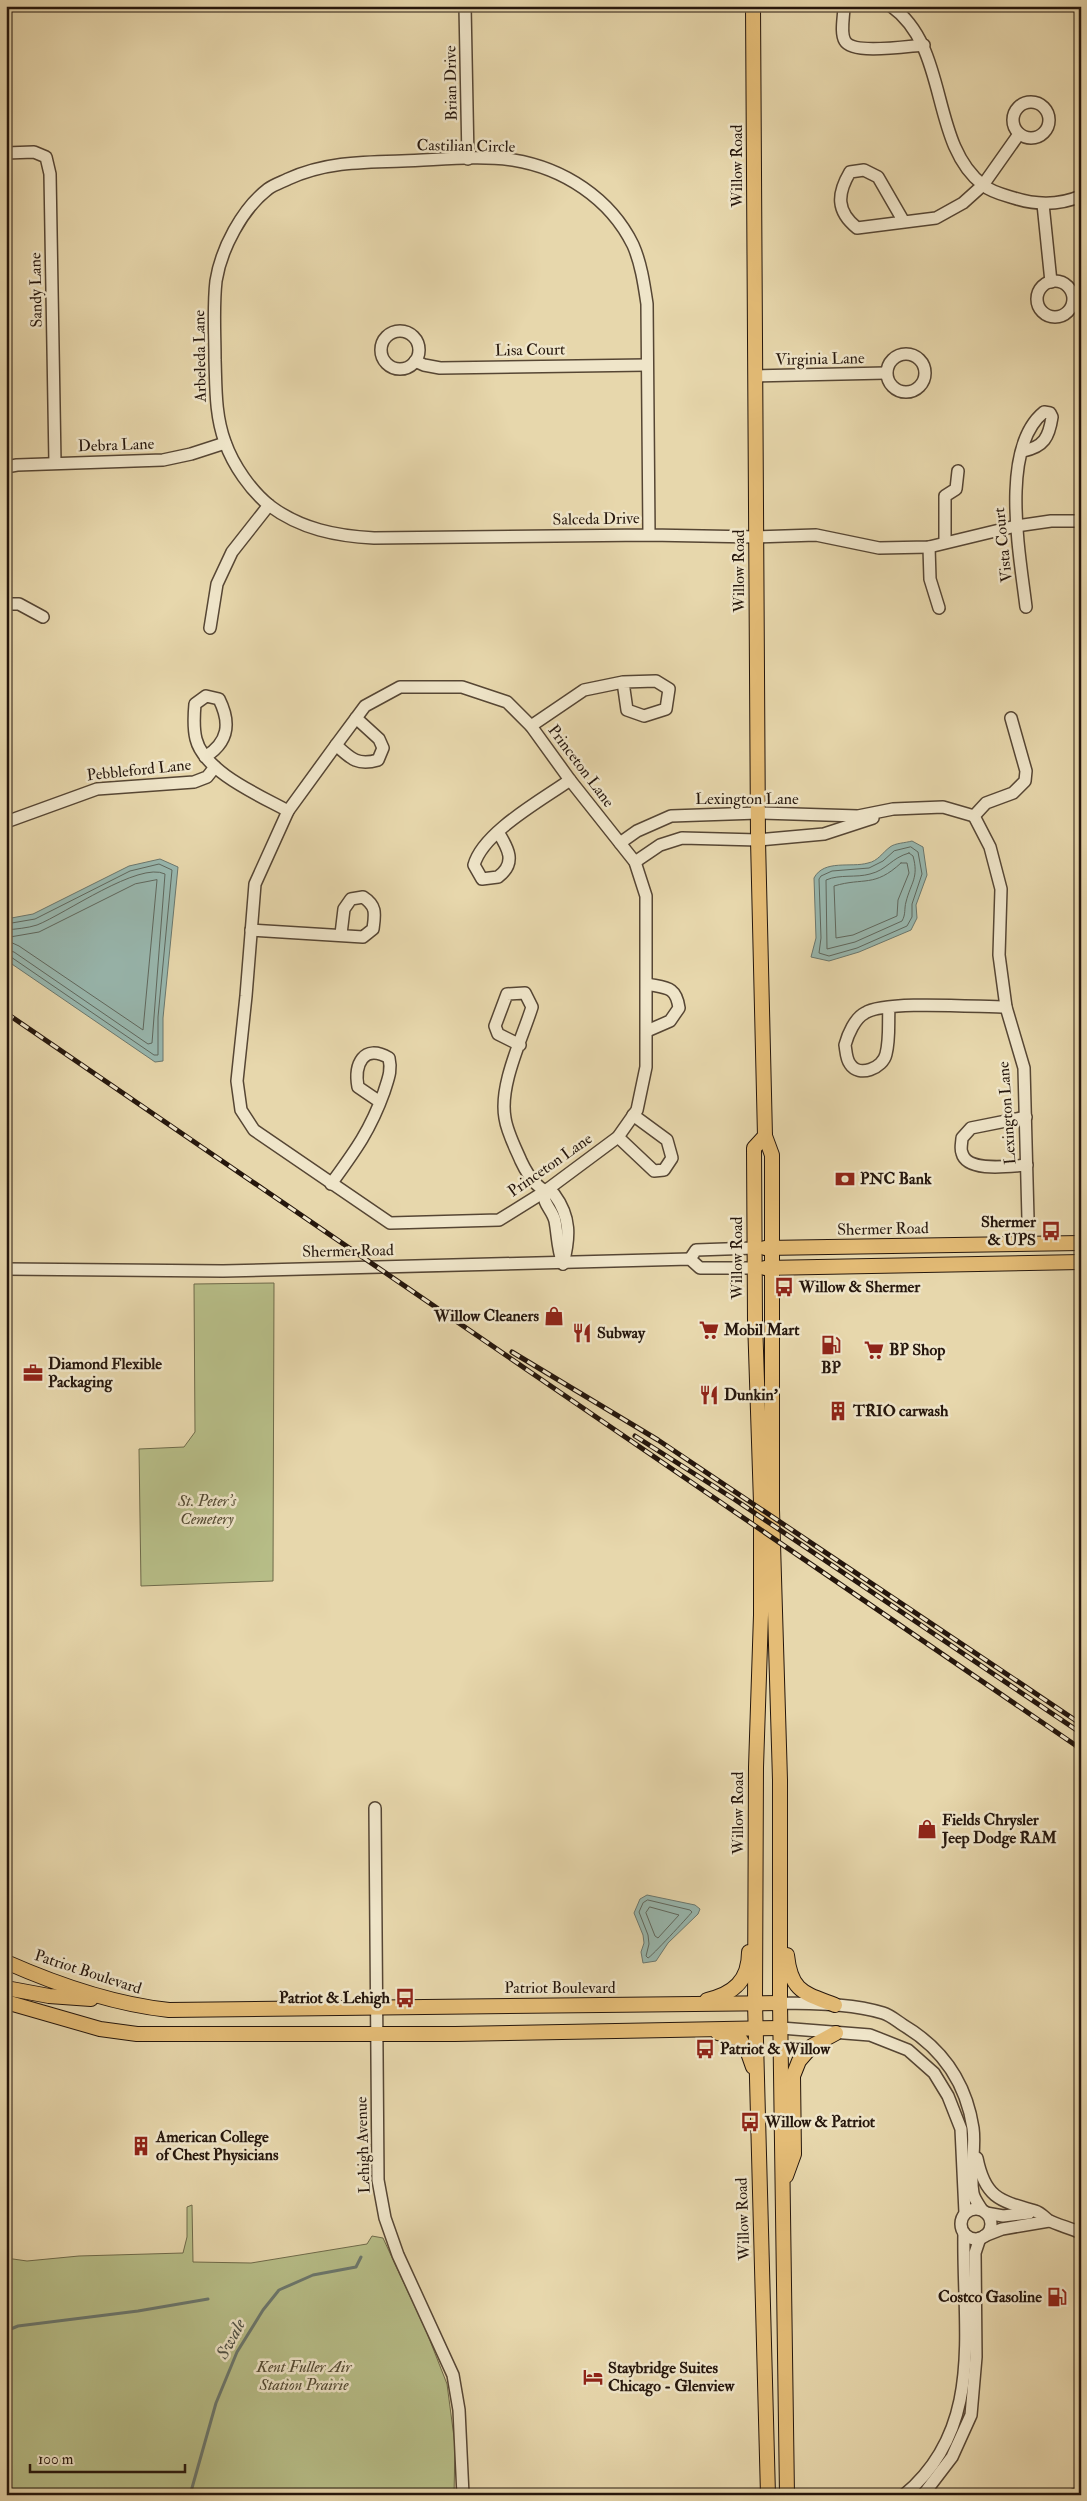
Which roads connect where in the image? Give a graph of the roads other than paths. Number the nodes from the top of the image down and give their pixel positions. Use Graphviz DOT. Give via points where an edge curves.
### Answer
graph roads {
  1 [pos="465,6"];
  2 [pos="753,6"];
  3 [pos="844,6"];
  4 [pos="891,6"];
  5 [pos="924,45"];
  6 [pos="1019,134"];
  7 [pos="6,153"];
  8 [pos="468,159"];
  9 [pos="983,185"];
  10 [pos="1081,196"];
  11 [pos="256,202"];
  12 [pos="1043,204"];
  13 [pos="904,222"];
  14 [pos="1050,282"];
  15 [pos="415,361"];
  16 [pos="647,365"];
  17 [pos="886,374"];
  18 [pos="755,376"];
  19 [pos="225,443"];
  20 [pos="1023,451"];
  21 [pos="55,463"];
  22 [pos="6,467"];
  23 [pos="958,471"];
  24 [pos="269,505"];
  25 [pos="1081,520"];
  26 [pos="1016,526"];
  27 [pos="649,535"];
  28 [pos="756,537"];
  29 [pos="945,542"];
  30 [pos="929,547"];
  31 [pos="6,604"];
  32 [pos="1026,607"];
  33 [pos="939,608"];
  34 [pos="43,617"];
  35 [pos="210,628"];
  36 [pos="623,682"];
  37 [pos="356,718"];
  38 [pos="1011,718"];
  39 [pos="532,726"];
  40 [pos="336,745"];
  41 [pos="205,756"];
  42 [pos="215,767"];
  43 [pos="570,780"];
  44 [pos="880,811"];
  45 [pos="288,812"];
  46 [pos="758,813"];
  47 [pos="831,816"];
  48 [pos="974,816"];
  49 [pos="6,822"];
  50 [pos="498,832"];
  51 [pos="832,832"];
  52 [pos="758,840"];
  53 [pos="620,843"];
  54 [pos="635,862"];
  55 [pos="251,930"];
  56 [pos="341,934"];
  57 [pos="647,984"];
  58 [pos="889,1006"];
  59 [pos="1006,1007"];
  60 [pos="647,1031"];
  61 [pos="520,1045"];
  62 [pos="380,1102"];
  63 [pos="634,1115"];
  64 [pos="1026,1117"];
  65 [pos="765,1136"];
  66 [pos="618,1137"];
  67 [pos="1027,1165"];
  68 [pos="331,1184"];
  69 [pos="544,1192"];
  70 [pos="1028,1219"];
  71 [pos="1081,1243"];
  72 [pos="754,1248"];
  73 [pos="772,1248"];
  74 [pos="690,1259"];
  75 [pos="1081,1262"];
  76 [pos="563,1264"];
  77 [pos="754,1268"];
  78 [pos="773,1268"];
  79 [pos="6,1269"];
  80 [pos="756,1767"];
  81 [pos="780,1780"];
  82 [pos="375,1808"];
  83 [pos="6,1962"];
  84 [pos="6,1988"];
  85 [pos="114,2001"];
  86 [pos="6,2002"];
  87 [pos="755,2003"];
  88 [pos="780,2003"];
  89 [pos="664,2005"];
  90 [pos="835,2005"];
  91 [pos="377,2007"];
  92 [pos="700,2028"];
  93 [pos="756,2028"];
  94 [pos="781,2028"];
  95 [pos="836,2033"];
  96 [pos="376,2034"];
  97 [pos="757,2090"];
  98 [pos="974,2141"];
  99 [pos="783,2184"];
  100 [pos="984,2211"];
  101 [pos="1038,2212"];
  102 [pos="965,2213"];
  103 [pos="1049,2221"];
  104 [pos="964,2233"];
  105 [pos="1081,2233"];
  106 [pos="982,2237"];
  107 [pos="463,2495"];
  108 [pos="768,2495"];
  109 [pos="787,2495"];
  110 [pos="904,2495"];
  111 [pos="923,2495"];
  1 -- 8 [label="street, Brian Drive"];
  2 -- 18 [label="main road, Willow Road"];
  3 -- 5 [label="street" via="844,38 847,44 859,49"];
  4 -- 5 [label="street" via="900,12"];
  5 -- 9 [label="street" via="950,137 966,165"];
  6 -- 9 [label="street"];
  7 -- 21 [label="street, Sandy Lane" via="34,152 46,157 50,174"];
  8 -- 11 [label="street, Castilian Circle" via="347,163 306,171 268,188"];
  8 -- 16 [label="street, Castilian Circle" via="511,160 542,167 589,191 616,218 633,245 643,276 647,304"];
  9 -- 12 [label="street" via="1024,202"];
  9 -- 13 [label="street" via="963,203 936,218"];
  10 -- 12 [label="street"];
  11 -- 19 [label="street, Arbeleda Lane" via="227,246 216,279 216,404"];
  12 -- 14 [label="street"];
  13 -- 13 [label="street" via="857,228 847,220 841,207 841,188 850,172 864,170 878,177"];
  15 -- 16 [label="street, Lisa Court" via="440,368"];
  16 -- 27 [label="street, Castilian Circle"];
  17 -- 18 [label="street, Virginia Lane"];
  18 -- 28 [label="main road, Willow Road"];
  19 -- 21 [label="street, Debra Lane" via="163,460"];
  19 -- 24 [label="street, Arbeleda Lane" via="243,476"];
  20 -- 26 [label="street, Vista Court" via="1015,494"];
  21 -- 22 [label="street, Debra Lane"];
  23 -- 29 [label="street" via="956,490 945,496"];
  24 -- 27 [label="street, Salceda Drive" via="299,524 338,536"];
  24 -- 35 [label="street" via="232,552 218,584"];
  25 -- 26 [label="street, Salceda Drive"];
  26 -- 29 [label="street, Salceda Drive"];
  26 -- 32 [label="street, Vista Court"];
  27 -- 28 [label="street, Salceda Drive"];
  28 -- 30 [label="street, Salceda Drive" via="816,535 880,548"];
  28 -- 46 [label="main road, Willow Road"];
  29 -- 30 [label="street, Salceda Drive"];
  30 -- 33 [label="street" via="930,578"];
  31 -- 34 [label="street" via="19,604"];
  36 -- 39 [label="street" via="584,690"];
  37 -- 39 [label="street, Princeton Lane" via="365,706 400,687 462,687 506,702"];
  37 -- 40 [label="street, Princeton Lane"];
  37 -- 40 [label="street" via="379,739 383,748 378,760 365,764 349,757"];
  38 -- 48 [label="street" via="1026,771 1025,782 1013,793 986,803"];
  39 -- 43 [label="street, Princeton Lane"];
  40 -- 45 [label="street, Princeton Lane"];
  41 -- 41 [label="street" via="196,740 193,721 195,704 206,696 219,699 225,711 226,728 222,743"];
  41 -- 42 [label="street"];
  42 -- 45 [label="street"];
  42 -- 49 [label="street, Pebbleford Lane" via="206,777 194,782 97,789"];
  43 -- 50 [label="street"];
  43 -- 53 [label="street, Princeton Lane"];
  44 -- 47 [label="street, Lexington Lane" via="858,816"];
  44 -- 48 [label="street, Lexington Lane" via="943,807"];
  44 -- 51 [label="street, Lexington Lane" via="870,820"];
  45 -- 55 [label="street, Princeton Lane" via="254,884"];
  46 -- 47 [label="street, Lexington Lane"];
  46 -- 52 [label="main road, Willow Road"];
  46 -- 53 [label="street, Lexington Lane" via="671,816 637,831"];
  47 -- 51 [label="street"];
  48 -- 59 [label="street, Lexington Lane" via="990,847 1001,889 999,955"];
  51 -- 52 [label="street, Lexington Lane"];
  52 -- 54 [label="street, Lexington Lane" via="682,838 660,845"];
  52 -- 65 [label="main road, Willow Road"];
  53 -- 54 [label="street, Princeton Lane"];
  54 -- 57 [label="street, Princeton Lane" via="646,896"];
  55 -- 56 [label="street"];
  55 -- 68 [label="street, Princeton Lane" via="237,1081 241,1110 254,1130"];
  57 -- 60 [label="street, Princeton Lane"];
  57 -- 60 [label="street" via="671,989 678,996 679,1008 670,1021"];
  58 -- 58 [label="street" via="865,1012 848,1036 845,1045 847,1055 856,1069 862,1071 882,1063 886,1054"];
  58 -- 59 [label="street"];
  59 -- 64 [label="street, Lexington Lane" via="1024,1068"];
  60 -- 63 [label="street, Princeton Lane" via="646,1067"];
  61 -- 69 [label="street" via="504,1092 505,1118 526,1172"];
  62 -- 68 [label="street" via="367,1134"];
  63 -- 66 [label="street, Princeton Lane"];
  63 -- 66 [label="street" via="666,1140 672,1158 664,1170 654,1171"];
  64 -- 67 [label="street, Lexington Lane"];
  64 -- 67 [label="street" via="971,1128 962,1138 961,1153 966,1161 979,1167"];
  65 -- 72 [label="main road, Willow Road" via="754,1148"];
  65 -- 73 [label="main road, Willow Road" via="772,1155"];
  66 -- 69 [label="street, Princeton Lane"];
  67 -- 70 [label="street, Lexington Lane"];
  68 -- 69 [label="street, Princeton Lane" via="390,1223 499,1220"];
  69 -- 76 [label="street" via="543,1202 554,1219 556,1244"];
  71 -- 73 [label="main road, Shermer Road"];
  72 -- 73 [label="main road, Shermer Road"];
  72 -- 74 [label="street, Shermer Road" via="696,1250"];
  72 -- 77 [label="main road, Willow Road"];
  73 -- 78 [label="main road, Willow Road"];
  74 -- 76 [label="street, Shermer Road"];
  74 -- 77 [label="street, Shermer Road" via="700,1268"];
  75 -- 78 [label="main road, Shermer Road"];
  76 -- 79 [label="street, Shermer Road" via="223,1271"];
  77 -- 78 [label="main road, Shermer Road"];
  77 -- 80 [label="main road, Willow Road" via="761,1588"];
  78 -- 81 [label="main road, Willow Road" via="772,1550"];
  80 -- 87 [label="main road, Willow Road"];
  80 -- 89 [label="main road" via="748,1835 749,1958 742,1979 736,1988 719,1997"];
  81 -- 88 [label="main road, Willow Road"];
  81 -- 90 [label="main road" via="784,1807 784,1929 789,1969 801,1992"];
  82 -- 91 [label="street, Lehigh Avenue"];
  83 -- 85 [label="main road, Patriot Boulevard" via="45,1979"];
  84 -- 85 [label="main road" via="49,1996"];
  85 -- 91 [label="main road, Patriot Boulevard" via="169,2010"];
  86 -- 96 [label="main road" via="100,2029 137,2034"];
  87 -- 88 [label="main road, Patriot Boulevard"];
  87 -- 89 [label="main road, Patriot Boulevard"];
  87 -- 93 [label="main road, Willow Road"];
  88 -- 90 [label="street, Patriot Boulevard"];
  88 -- 94 [label="main road, Willow Road"];
  89 -- 91 [label="main road, Patriot Boulevard"];
  90 -- 98 [label="street, Patriot Boulevard" via="884,2014 936,2048 963,2091"];
  91 -- 96 [label="street, Lehigh Avenue"];
  92 -- 93 [label="main road"];
  92 -- 96 [label="main road"];
  92 -- 97 [label="main road" via="740,2039 751,2061"];
  93 -- 94 [label="main road"];
  93 -- 97 [label="main road, Willow Road"];
  94 -- 95 [label="street"];
  94 -- 99 [label="main road, Willow Road"];
  95 -- 99 [label="main road" via="812,2046 799,2061 793,2076 794,2154"];
  95 -- 102 [label="street" via="870,2035 908,2050 934,2073 962,2129"];
  96 -- 107 [label="street, Lehigh Avenue" via="378,2180 385,2218 398,2255 454,2374"];
  97 -- 108 [label="main road, Willow Road"];
  98 -- 100 [label="street, Patriot Boulevard" via="973,2194"];
  98 -- 101 [label="street" via="984,2183 994,2194 1016,2207"];
  99 -- 109 [label="main road, Willow Road"];
  100 -- 101 [label="street" via="1003,2216"];
  100 -- 102 [label="street" via="973,2209"];
  100 -- 106 [label="street, Patriot Boulevard" via="990,2225"];
  101 -- 103 [label="street"];
  102 -- 104 [label="street" via="961,2221"];
  103 -- 105 [label="street"];
  103 -- 106 [label="street" via="1002,2229"];
  104 -- 106 [label="street" via="972,2238"];
  104 -- 110 [label="street" via="966,2334 962,2397 943,2450 929,2472"];
  106 -- 111 [label="street, Patriot Boulevard" via="975,2253 976,2356 971,2415 952,2457"];
}
